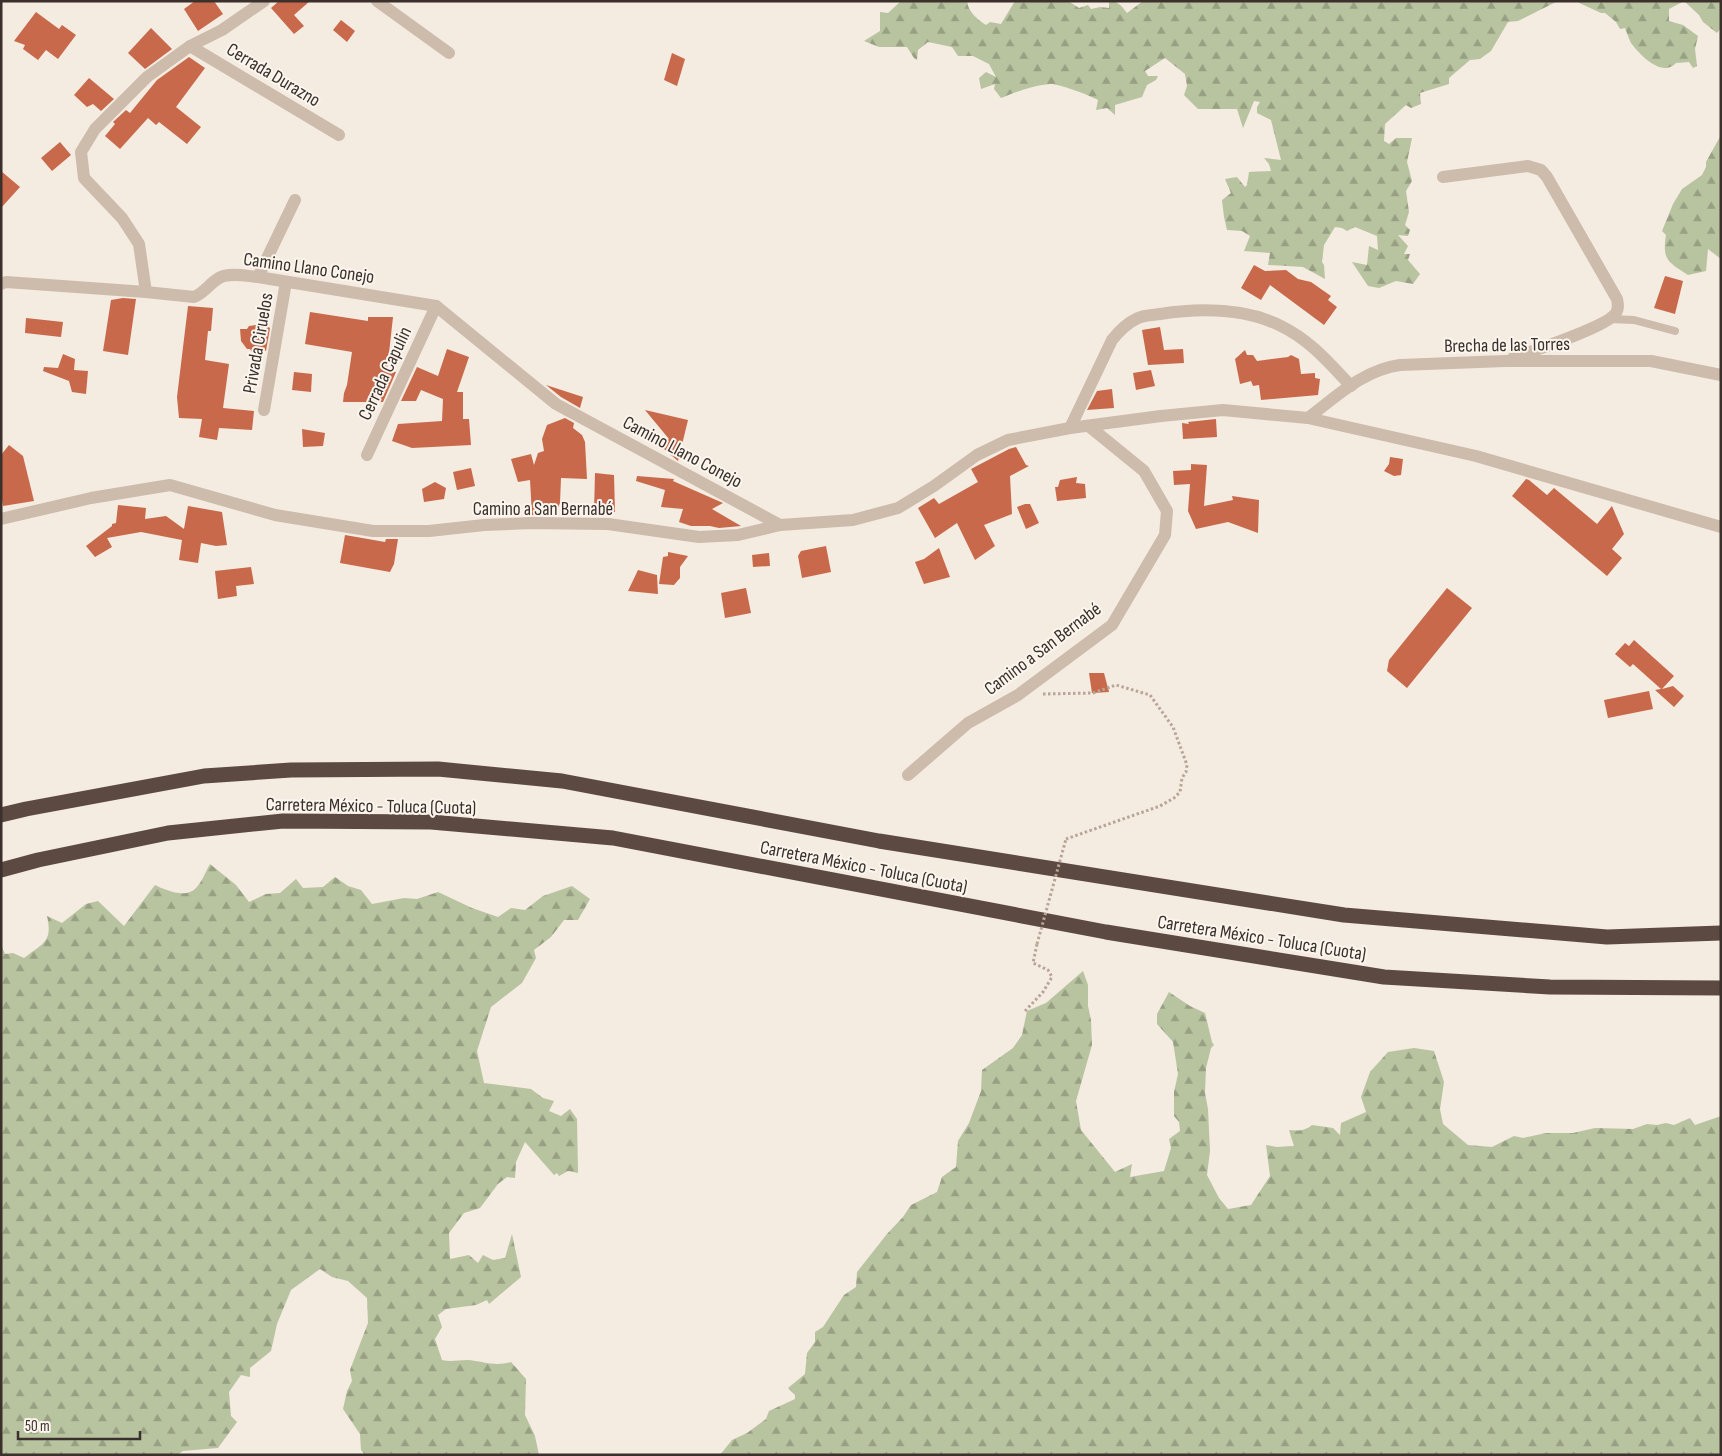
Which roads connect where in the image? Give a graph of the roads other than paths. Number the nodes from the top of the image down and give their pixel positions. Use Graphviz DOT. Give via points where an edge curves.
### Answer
graph roads {
  1 [pos="264,1"];
  2 [pos="377,1"];
  3 [pos="190,46"];
  4 [pos="449,53"];
  5 [pos="339,135"];
  6 [pos="1443,177"];
  7 [pos="295,200"];
  8 [pos="258,277"];
  9 [pos="286,282"];
  10 [pos="1,284"];
  11 [pos="146,292"];
  12 [pos="436,306"];
  13 [pos="1610,319"];
  14 [pos="1675,331"];
  15 [pos="1505,361"];
  16 [pos="1721,375"];
  17 [pos="1351,386"];
  18 [pos="264,410"];
  19 [pos="1308,418"];
  20 [pos="1090,426"];
  21 [pos="1070,428"];
  22 [pos="367,455"];
  23 [pos="1,519"];
  24 [pos="780,525"];
  25 [pos="1721,527"];
  26 [pos="908,775"];
  27 [pos="1,816"];
  28 [pos="1,870"];
  29 [pos="1721,934"];
  30 [pos="1721,988"];
  1 -- 3 [label="street" via="222,30"];
  2 -- 4 [label="street"];
  3 -- 5 [label="street, Cerrada Durazno"];
  3 -- 11 [label="street" via="146,78 95,129 81,152 84,178 122,218 139,244"];
  6 -- 13 [label="street" via="1528,166 1541,170 1617,298 1618,308"];
  7 -- 8 [label="street"];
  8 -- 9 [label="street, Camino Llano Conejo"];
  8 -- 11 [label="street, Camino Llano Conejo" via="228,275 219,278 194,298"];
  9 -- 12 [label="street, Camino Llano Conejo"];
  9 -- 18 [label="street, Privada Ciruelos"];
  10 -- 11 [label="street, Camino Llano Conejo"];
  12 -- 22 [label="street, Cerrada Capulin"];
  12 -- 24 [label="street, Camino Llano Conejo" via="556,404"];
  13 -- 14 [label="lane" via="1634,320"];
  13 -- 15 [label="street" via="1600,326"];
  15 -- 16 [label="street, Brecha de las Torres" via="1650,361"];
  15 -- 17 [label="street, Brecha de las Torres" via="1386,367"];
  17 -- 19 [label="street, Brecha de las Torres"];
  17 -- 21 [label="street" via="1319,351 1280,325 1224,311 1149,315 1117,332"];
  19 -- 20 [label="street" via="1223,410"];
  19 -- 25 [label="street" via="1476,456"];
  20 -- 21 [label="street, Camino a San Bernabé"];
  20 -- 26 [label="street, Camino a San Bernabé" via="1144,471 1167,511 1165,535 1112,625 1018,695 968,723"];
  21 -- 24 [label="street, Camino a San Bernabé" via="1008,440 976,455 898,508 853,520"];
  23 -- 24 [label="street, Camino a San Bernabé" via="91,498 170,485 275,515 373,531 521,523 608,524 699,537 738,535"];
  27 -- 29 [label="highway, Carretera México - Toluca (Cuota)" via="204,776 291,770 438,769 562,781 879,841 1344,915 1607,937"];
  28 -- 30 [label="highway, Carretera México - Toluca (Cuota)" via="168,833 283,821 431,822 613,838 1106,932 1384,977 1550,987"];
}
